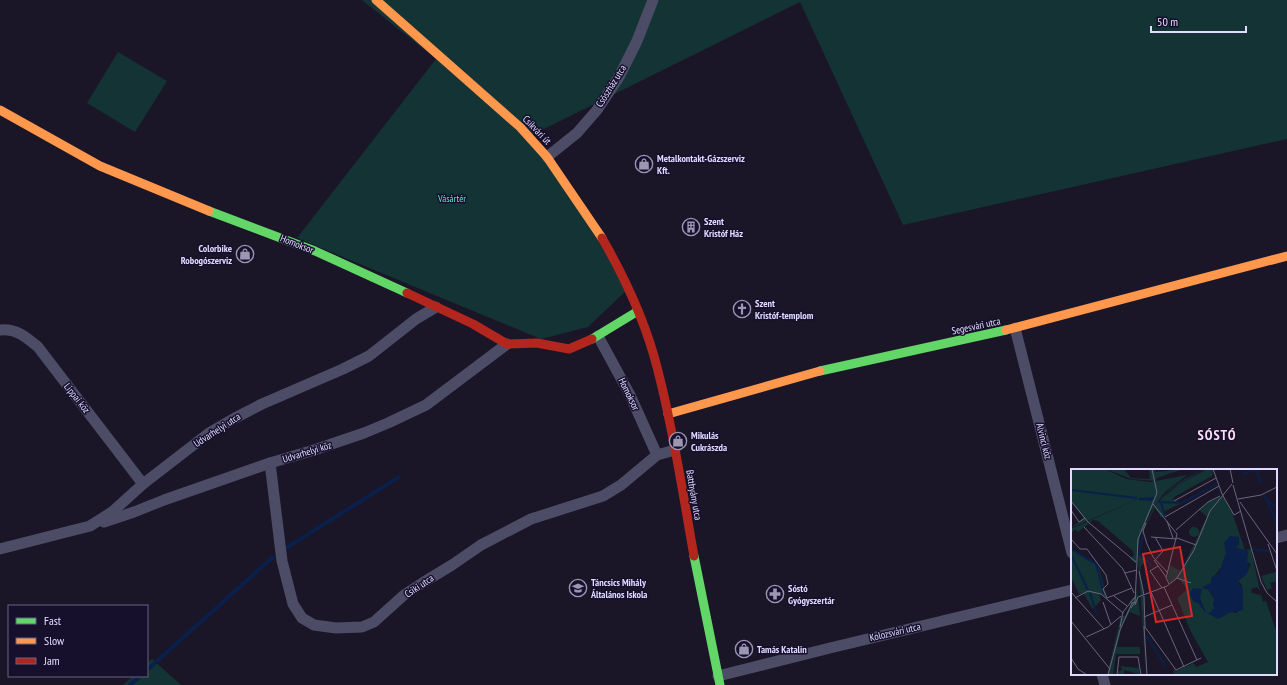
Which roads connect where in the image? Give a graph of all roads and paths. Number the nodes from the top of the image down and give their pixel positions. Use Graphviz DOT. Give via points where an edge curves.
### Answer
graph roads {
  1 [pos="376,0"];
  2 [pos="653,0"];
  3 [pos="0,110"];
  4 [pos="547,156"];
  5 [pos="1287,256"];
  6 [pos="436,307"];
  7 [pos="638,311"];
  8 [pos="1015,328"];
  9 [pos="0,330"];
  10 [pos="598,336"];
  11 [pos="507,344"];
  12 [pos="668,414"];
  13 [pos="675,450"];
  14 [pos="657,455"];
  15 [pos="270,463"];
  16 [pos="143,484"];
  17 [pos="90,526"];
  18 [pos="1287,535"];
  19 [pos="1277,538"];
  20 [pos="1071,549"];
  21 [pos="0,550"];
  22 [pos="1071,590"];
  23 [pos="1102,675"];
  24 [pos="719,680"];
  25 [pos="1105,685"];
  1 -- 4 [label="street, Csikvári út" via="520,127"];
  2 -- 4 [label="street, Csőszház utca" via="619,77 597,110 577,133"];
  3 -- 6 [label="street, Homoksor" via="100,166 195,206 315,251"];
  4 -- 7 [label="street, Csikvári út" via="600,235"];
  5 -- 8 [label="street, Segesvári utca"];
  6 -- 11 [label="street, Homoksor" via="473,324"];
  6 -- 16 [label="street, Udvarhelyi utca" via="416,319 369,356 262,404 216,430"];
  7 -- 10 [label="street"];
  7 -- 12 [label="street, Batthyány utca" via="658,370"];
  8 -- 12 [label="street, Segesvári utca" via="808,374"];
  8 -- 20 [label="street, Alvinci köz"];
  9 -- 16 [label="street, Lippai köz" via="9,329 17,332 38,347"];
  10 -- 11 [label="street" via="569,349 537,343"];
  10 -- 14 [label="street, Homoksor" via="630,395"];
  11 -- 15 [label="street, Udvarhelyi köz" via="426,405 364,433"];
  12 -- 13 [label="street, Batthyány utca"];
  13 -- 14 [label="street, Csiki utca"];
  13 -- 24 [label="street, Batthyány utca"];
  14 -- 15 [label="street, Csiki utca" via="621,485 603,496 530,519 481,545 404,596 374,622 362,627 336,628 314,625 302,618 293,604 282,561"];
  15 -- 17 [label="street, Udvarhelyi köz"];
  16 -- 17 [label="street, Udvarhelyi utca" via="112,512"];
  17 -- 21 [label="street, Udvarhelyi utca"];
  18 -- 19 [label="street"];
  22 -- 24 [label="street, Kolozsvári utca" via="837,646"];
  23 -- 25 [label="street"];
}
